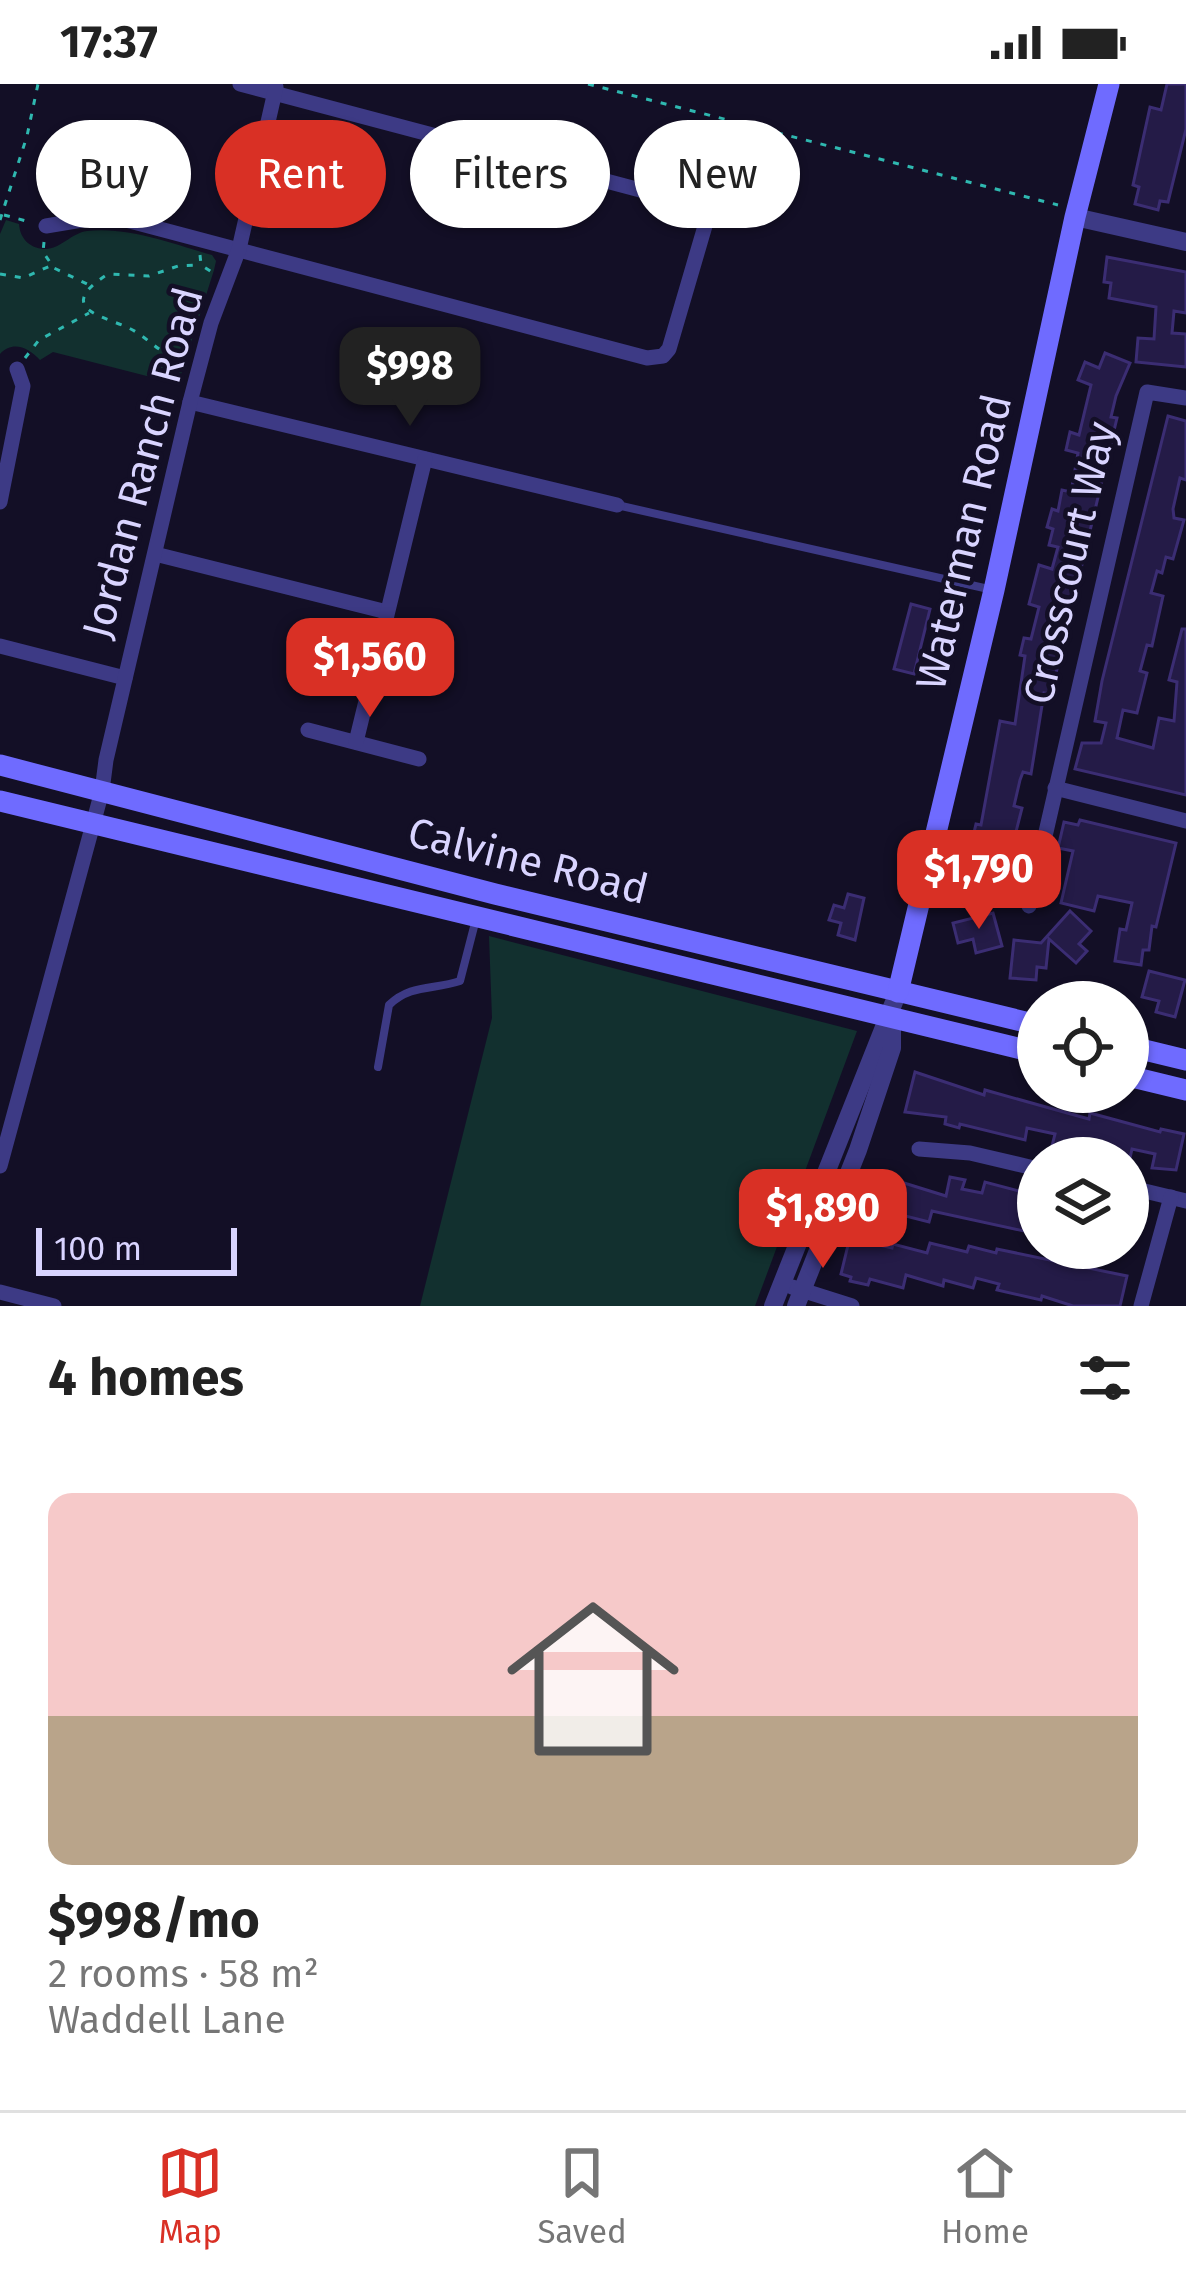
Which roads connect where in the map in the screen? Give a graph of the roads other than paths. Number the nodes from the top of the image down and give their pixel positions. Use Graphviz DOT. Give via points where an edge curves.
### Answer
graph roads {
  1 [pos="240,84"];
  2 [pos="1109,84"];
  3 [pos="276,88"];
  4 [pos="1076,213"];
  5 [pos="156,228"];
  6 [pos="1185,238"];
  7 [pos="239,249"];
  8 [pos="17,370"];
  9 [pos="1186,398"];
  10 [pos="190,402"];
  11 [pos="425,459"];
  12 [pos="0,502"];
  13 [pos="617,505"];
  14 [pos="155,554"];
  15 [pos="994,590"];
  16 [pos="388,612"];
  17 [pos="0,646"];
  18 [pos="125,678"];
  19 [pos="308,730"];
  20 [pos="356,742"];
  21 [pos="419,759"];
  22 [pos="0,765"];
  23 [pos="1055,788"];
  24 [pos="102,790"];
  25 [pos="0,801"];
  26 [pos="1186,821"];
  27 [pos="92,825"];
  28 [pos="1029,906"];
  29 [pos="476,917"];
  30 [pos="898,992"];
  31 [pos="892,1017"];
  32 [pos="1017,1020"];
  33 [pos="1017,1048"];
  34 [pos="1149,1051"];
  35 [pos="1186,1060"];
  36 [pos="378,1067"];
  37 [pos="1149,1081"];
  38 [pos="1186,1090"];
  39 [pos="919,1149"];
  40 [pos="1017,1164"];
  41 [pos="0,1166"];
  42 [pos="1178,1199"];
  43 [pos="781,1283"];
  44 [pos="0,1292"];
  45 [pos="799,1298"];
  46 [pos="54,1306"];
  47 [pos="773,1306"];
  48 [pos="852,1306"];
  49 [pos="1141,1306"];
  1 -- 3 [label="street"];
  2 -- 4 [label="main road, Waterman Road"];
  3 -- 7 [label="street, Jordan Ranch Road"];
  3 -- 7 [label="street" via="693,204 705,226 670,349 647,358"];
  4 -- 6 [label="street"];
  4 -- 15 [label="main road, Waterman Road"];
  5 -- 7 [label="street"];
  7 -- 10 [label="street, Jordan Ranch Road"];
  8 -- 12 [label="street" via="23,386"];
  9 -- 23 [label="street, Crosscourt Way" via="1147,392"];
  10 -- 11 [label="street"];
  10 -- 14 [label="street, Jordan Ranch Road"];
  11 -- 13 [label="street"];
  11 -- 16 [label="street"];
  13 -- 15 [label="lane"];
  14 -- 16 [label="street"];
  14 -- 18 [label="street, Jordan Ranch Road"];
  15 -- 30 [label="main road, Waterman Road"];
  16 -- 20 [label="street"];
  17 -- 18 [label="street"];
  18 -- 24 [label="street, Jordan Ranch Road"];
  19 -- 20 [label="street"];
  20 -- 21 [label="street"];
  22 -- 24 [label="main road, Calvine Road"];
  23 -- 26 [label="street"];
  23 -- 28 [label="street"];
  24 -- 27 [label="street, Jordan Ranch Road"];
  24 -- 30 [label="main road, Calvine Road"];
  25 -- 27 [label="main road, Calvine Road"];
  27 -- 29 [label="main road, Calvine Road"];
  27 -- 41 [label="street, Jordan Ranch Road"];
  29 -- 31 [label="main road, Calvine Road"];
  29 -- 36 [label="lane" via="460,981 416,987 389,1005"];
  30 -- 31 [label="street, Waterman Road"];
  30 -- 32 [label="main road, Calvine Road"];
  31 -- 33 [label="main road, Calvine Road"];
  31 -- 43 [label="street, Waterman Road"];
  31 -- 45 [label="street, Waterman Road" via="892,1048"];
  34 -- 35 [label="main road"];
  37 -- 38 [label="main road"];
  39 -- 40 [label="street"];
  42 -- 49 [label="street"];
  43 -- 45 [label="street"];
  43 -- 47 [label="street, Waterman Road"];
  44 -- 46 [label="street"];
  45 -- 48 [label="street"];
}
